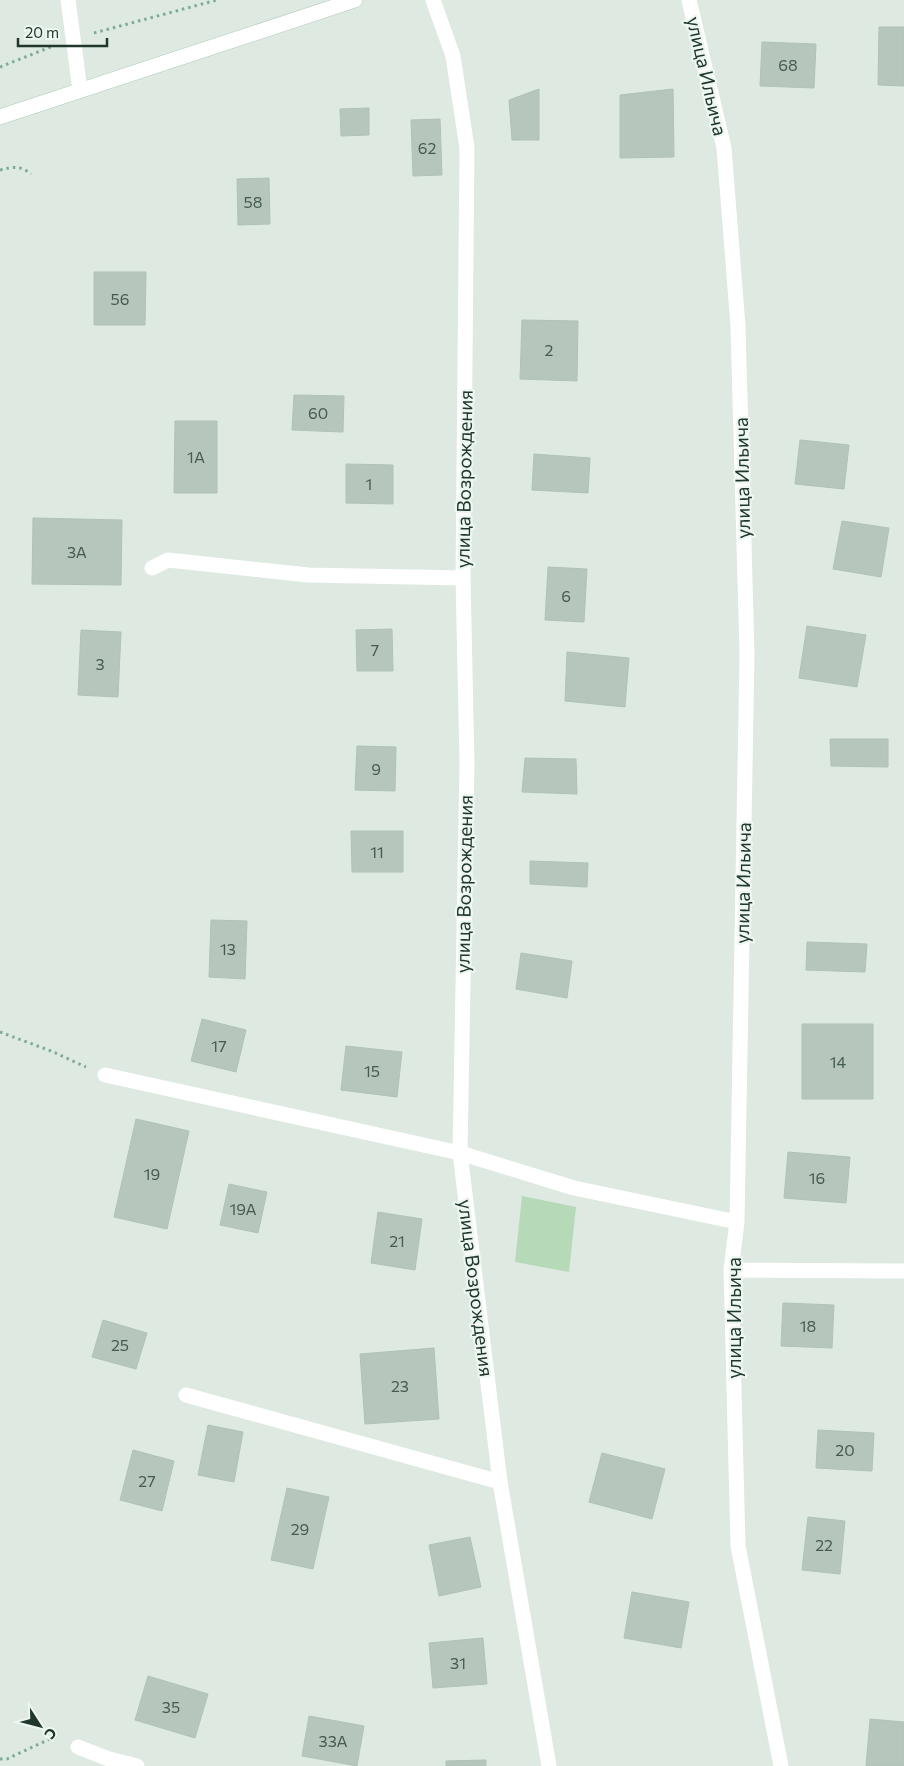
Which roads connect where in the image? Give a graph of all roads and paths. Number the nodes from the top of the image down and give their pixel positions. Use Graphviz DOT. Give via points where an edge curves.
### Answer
graph roads {
  1 [pos="68,0"];
  2 [pos="217,0"];
  3 [pos="355,0"];
  4 [pos="433,0"];
  5 [pos="689,0"];
  6 [pos="72,38"];
  7 [pos="0,67"];
  8 [pos="80,90"];
  9 [pos="0,117"];
  10 [pos="0,170"];
  11 [pos="31,174"];
  12 [pos="152,568"];
  13 [pos="463,578"];
  14 [pos="0,1032"];
  15 [pos="105,1075"];
  16 [pos="460,1152"];
  17 [pos="737,1222"];
  18 [pos="730,1270"];
  19 [pos="904,1272"];
  20 [pos="186,1395"];
  21 [pos="500,1482"];
  22 [pos="78,1747"];
  23 [pos="0,1759"];
  24 [pos="137,1766"];
  25 [pos="549,1766"];
  26 [pos="781,1766"];
  1 -- 6 [label="street"];
  2 -- 6 [label="path"];
  3 -- 8 [label="street"];
  4 -- 13 [label="street, улица Возрождения" via="453,56 467,148"];
  5 -- 17 [label="street, улица Ильича" via="724,148 738,326 747,654"];
  6 -- 7 [label="path"];
  6 -- 8 [label="street"];
  8 -- 9 [label="street"];
  10 -- 11 [label="path" via="16,166"];
  12 -- 13 [label="street" via="168,560 308,575"];
  13 -- 16 [label="street, улица Возрождения" via="466,763"];
  14 -- 15 [label="path"];
  15 -- 16 [label="street"];
  16 -- 17 [label="street" via="574,1188"];
  16 -- 21 [label="street, улица Возрождения"];
  17 -- 18 [label="street, улица Ильича"];
  18 -- 19 [label="street"];
  18 -- 26 [label="street, улица Ильича" via="738,1546"];
  20 -- 21 [label="street"];
  21 -- 25 [label="street, улица Возрождения"];
  22 -- 23 [label="path" via="54,1737"];
  22 -- 24 [label="street"];
}
